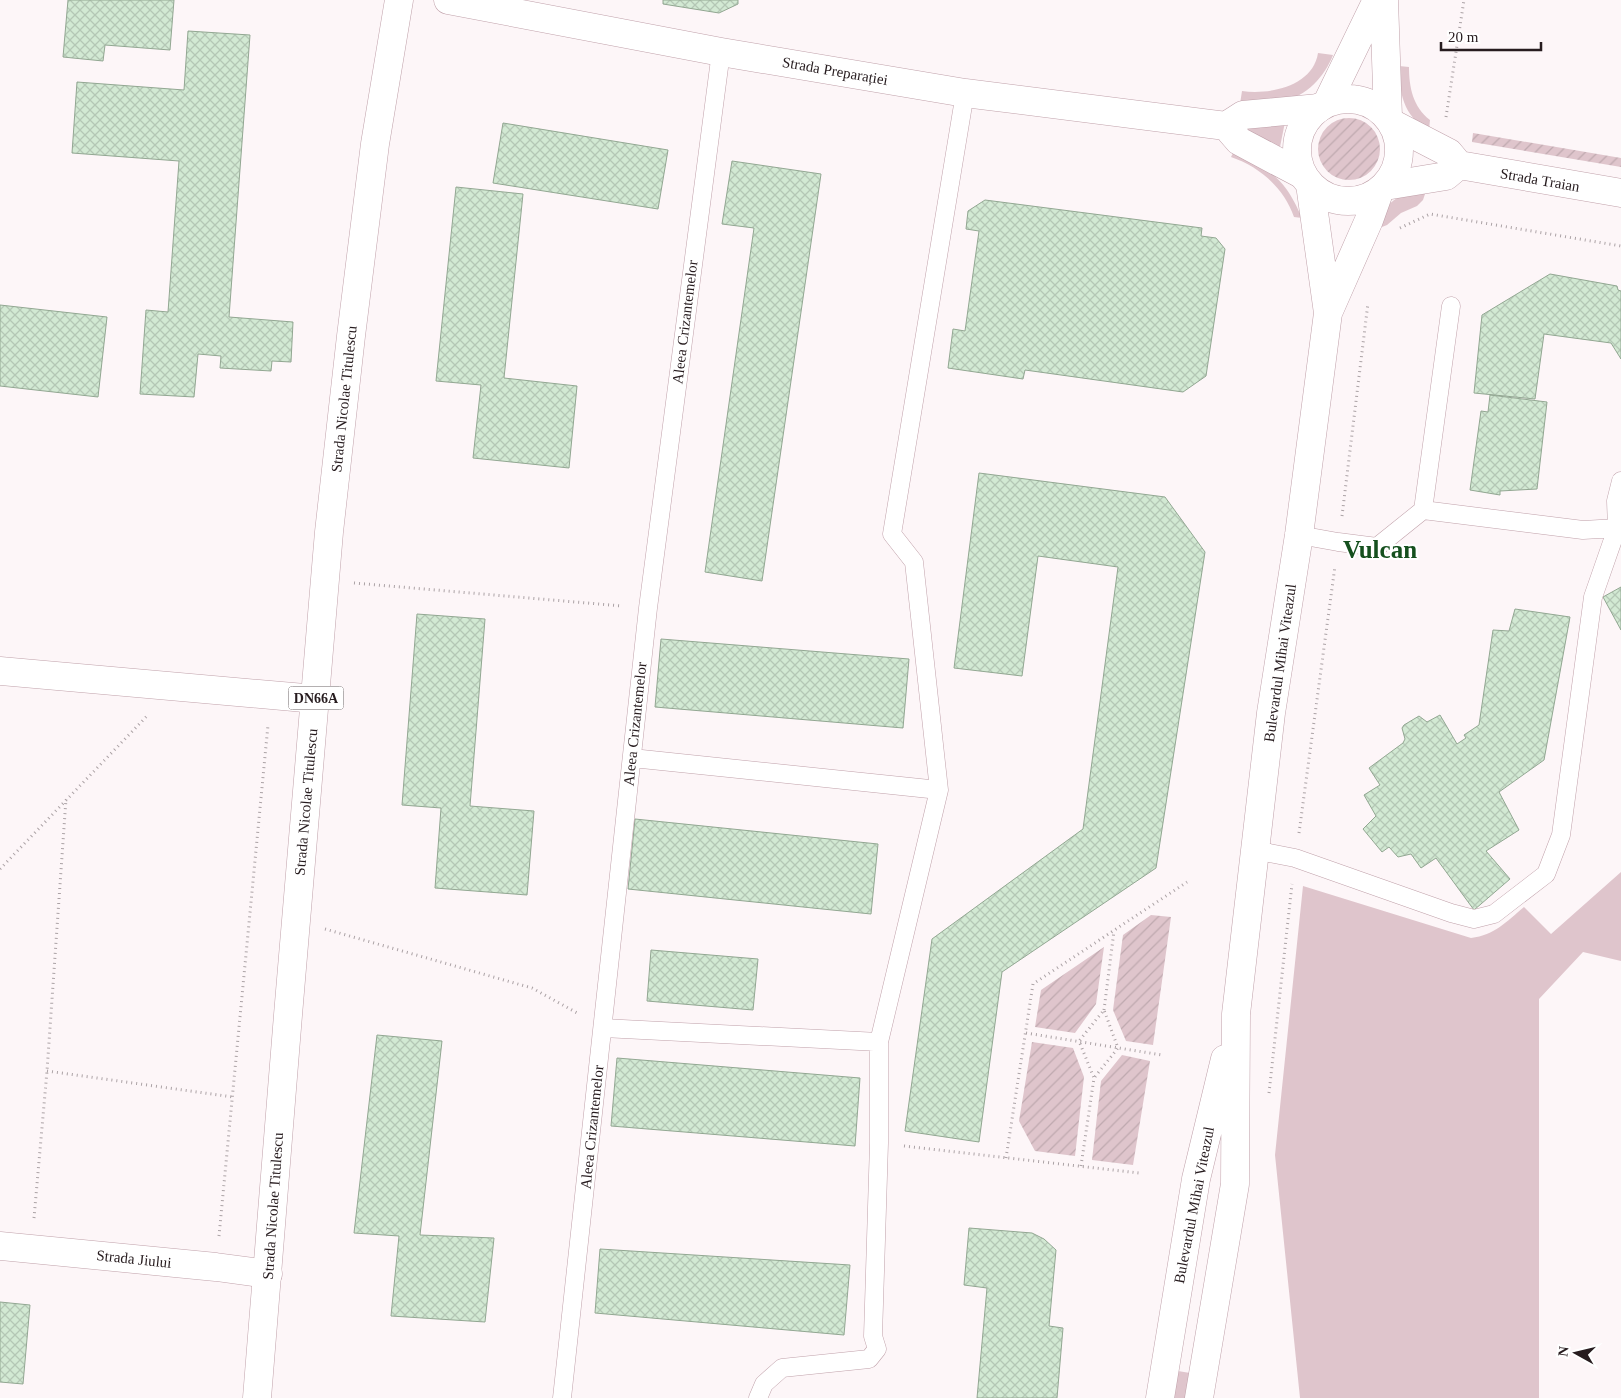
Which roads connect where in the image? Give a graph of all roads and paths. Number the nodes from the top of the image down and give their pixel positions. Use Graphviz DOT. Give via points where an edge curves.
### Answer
graph roads {
  1 [pos="399,0"];
  2 [pos="448,0"];
  3 [pos="1377,0"];
  4 [pos="1384,0"];
  5 [pos="1464,0"];
  6 [pos="721,52"];
  7 [pos="965,93"];
  8 [pos="1323,105"];
  9 [pos="1446,120"];
  10 [pos="1390,121"];
  11 [pos="1226,126"];
  12 [pos="1459,165"];
  13 [pos="1306,180"];
  14 [pos="1382,189"];
  15 [pos="1621,193"];
  16 [pos="1394,231"];
  17 [pos="1621,246"];
  18 [pos="1369,298"];
  19 [pos="1451,306"];
  20 [pos="1328,313"];
  21 [pos="1621,481"];
  22 [pos="1423,510"];
  23 [pos="1619,530"];
  24 [pos="1299,535"];
  25 [pos="1338,542"];
  26 [pos="325,581"];
  27 [pos="648,608"];
  28 [pos="0,670"];
  29 [pos="175,687"];
  30 [pos="271,696"];
  31 [pos="316,699"];
  32 [pos="632,758"];
  33 [pos="939,790"];
  34 [pos="66,799"];
  35 [pos="1254,850"];
  36 [pos="1295,858"];
  37 [pos="0,869"];
  38 [pos="1188,882"];
  39 [pos="296,921"];
  40 [pos="1114,931"];
  41 [pos="1104,1010"];
  42 [pos="1236,1014"];
  43 [pos="602,1028"];
  44 [pos="1026,1033"];
  45 [pos="1079,1041"];
  46 [pos="880,1042"];
  47 [pos="1118,1048"];
  48 [pos="1162,1055"];
  49 [pos="46,1071"];
  50 [pos="1094,1078"];
  51 [pos="232,1097"];
  52 [pos="1268,1100"];
  53 [pos="879,1143"];
  54 [pos="1006,1158"];
  55 [pos="1081,1166"];
  56 [pos="1139,1173"];
  57 [pos="0,1246"];
  58 [pos="31,1249"];
  59 [pos="216,1267"];
  60 [pos="268,1274"];
  61 [pos="258,1398"];
  62 [pos="562,1398"];
  63 [pos="758,1398"];
  64 [pos="1160,1398"];
  65 [pos="1199,1398"];
  1 -- 26 [label="main road, Strada Nicolae Titulescu / DN66A" via="375,144"];
  2 -- 6 [label="main road, Strada Preparației"];
  3 -- 8 [label="main road"];
  4 -- 10 [label="main road"];
  5 -- 9 [label="path"];
  6 -- 7 [label="main road, Strada Preparației"];
  6 -- 27 [label="lane, Aleea Crizantemelor"];
  7 -- 11 [label="main road, Strada Preparației"];
  7 -- 33 [label="lane" via="892,534 914,562"];
  8 -- 10 [label="main road" via="1346,98 1362,100 1375,106"];
  8 -- 11 [label="main road" via="1243,116"];
  8 -- 13 [label="main road" via="1308,119 1299,135 1297,153"];
  10 -- 12 [label="main road" via="1449,153"];
  10 -- 14 [label="main road" via="1398,139 1399,153 1394,174"];
  11 -- 13 [label="main road" via="1239,141"];
  12 -- 14 [label="main road" via="1446,176"];
  12 -- 15 [label="main road, Strada Traian"];
  13 -- 14 [label="main road" via="1326,196 1344,201 1360,200"];
  13 -- 20 [label="main road, Bulevardul Mihai Viteazul"];
  14 -- 20 [label="main road, Bulevardul Mihai Viteazul"];
  16 -- 17 [label="path" via="1430,214"];
  18 -- 25 [label="path"];
  19 -- 22 [label="lane"];
  20 -- 24 [label="main road, Bulevardul Mihai Viteazul"];
  21 -- 23 [label="lane" via="1616,501"];
  22 -- 23 [label="lane" via="1574,529"];
  22 -- 25 [label="lane" via="1377,547"];
  23 -- 36 [label="lane" via="1593,597 1561,835 1546,874 1494,914 1474,919"];
  24 -- 25 [label="lane"];
  24 -- 35 [label="main road, Bulevardul Mihai Viteazul"];
  25 -- 36 [label="path"];
  26 -- 27 [label="path"];
  26 -- 31 [label="main road, Strada Nicolae Titulescu / DN66A"];
  27 -- 32 [label="lane, Aleea Crizantemelor"];
  28 -- 29 [label="main road"];
  29 -- 30 [label="main road"];
  29 -- 34 [label="path"];
  30 -- 31 [label="main road"];
  30 -- 51 [label="path"];
  31 -- 39 [label="main road, Strada Nicolae Titulescu / DN66A"];
  32 -- 33 [label="lane"];
  32 -- 43 [label="lane, Aleea Crizantemelor"];
  33 -- 46 [label="lane"];
  34 -- 37 [label="path"];
  34 -- 49 [label="path"];
  35 -- 36 [label="lane"];
  35 -- 42 [label="main road, Bulevardul Mihai Viteazul"];
  36 -- 52 [label="path"];
  38 -- 40 [label="path"];
  39 -- 43 [label="path" via="532,988"];
  39 -- 60 [label="main road, Strada Nicolae Titulescu / DN66A"];
  40 -- 41 [label="path"];
  40 -- 44 [label="path" via="1032,984"];
  41 -- 45 [label="path"];
  41 -- 47 [label="path"];
  42 -- 64 [label="main road, Bulevardul Mihai Viteazul" via="1196,1179"];
  42 -- 65 [label="main road, Bulevardul Mihai Viteazul" via="1235,1184"];
  43 -- 46 [label="lane"];
  43 -- 62 [label="lane, Aleea Crizantemelor"];
  44 -- 45 [label="path"];
  44 -- 54 [label="path"];
  45 -- 47 [label="path"];
  45 -- 50 [label="path"];
  46 -- 53 [label="lane"];
  47 -- 48 [label="path"];
  47 -- 50 [label="path"];
  49 -- 51 [label="path"];
  49 -- 58 [label="path"];
  50 -- 55 [label="path"];
  51 -- 59 [label="path"];
  53 -- 54 [label="path"];
  53 -- 63 [label="lane" via="873,1336 877,1349 869,1358 782,1368 764,1384"];
  54 -- 55 [label="path"];
  55 -- 56 [label="path"];
  57 -- 58 [label="main road, Strada Jiului"];
  58 -- 59 [label="main road, Strada Jiului"];
  59 -- 60 [label="main road, Strada Jiului"];
  60 -- 61 [label="main road, Strada Nicolae Titulescu / DN66A"];
}
